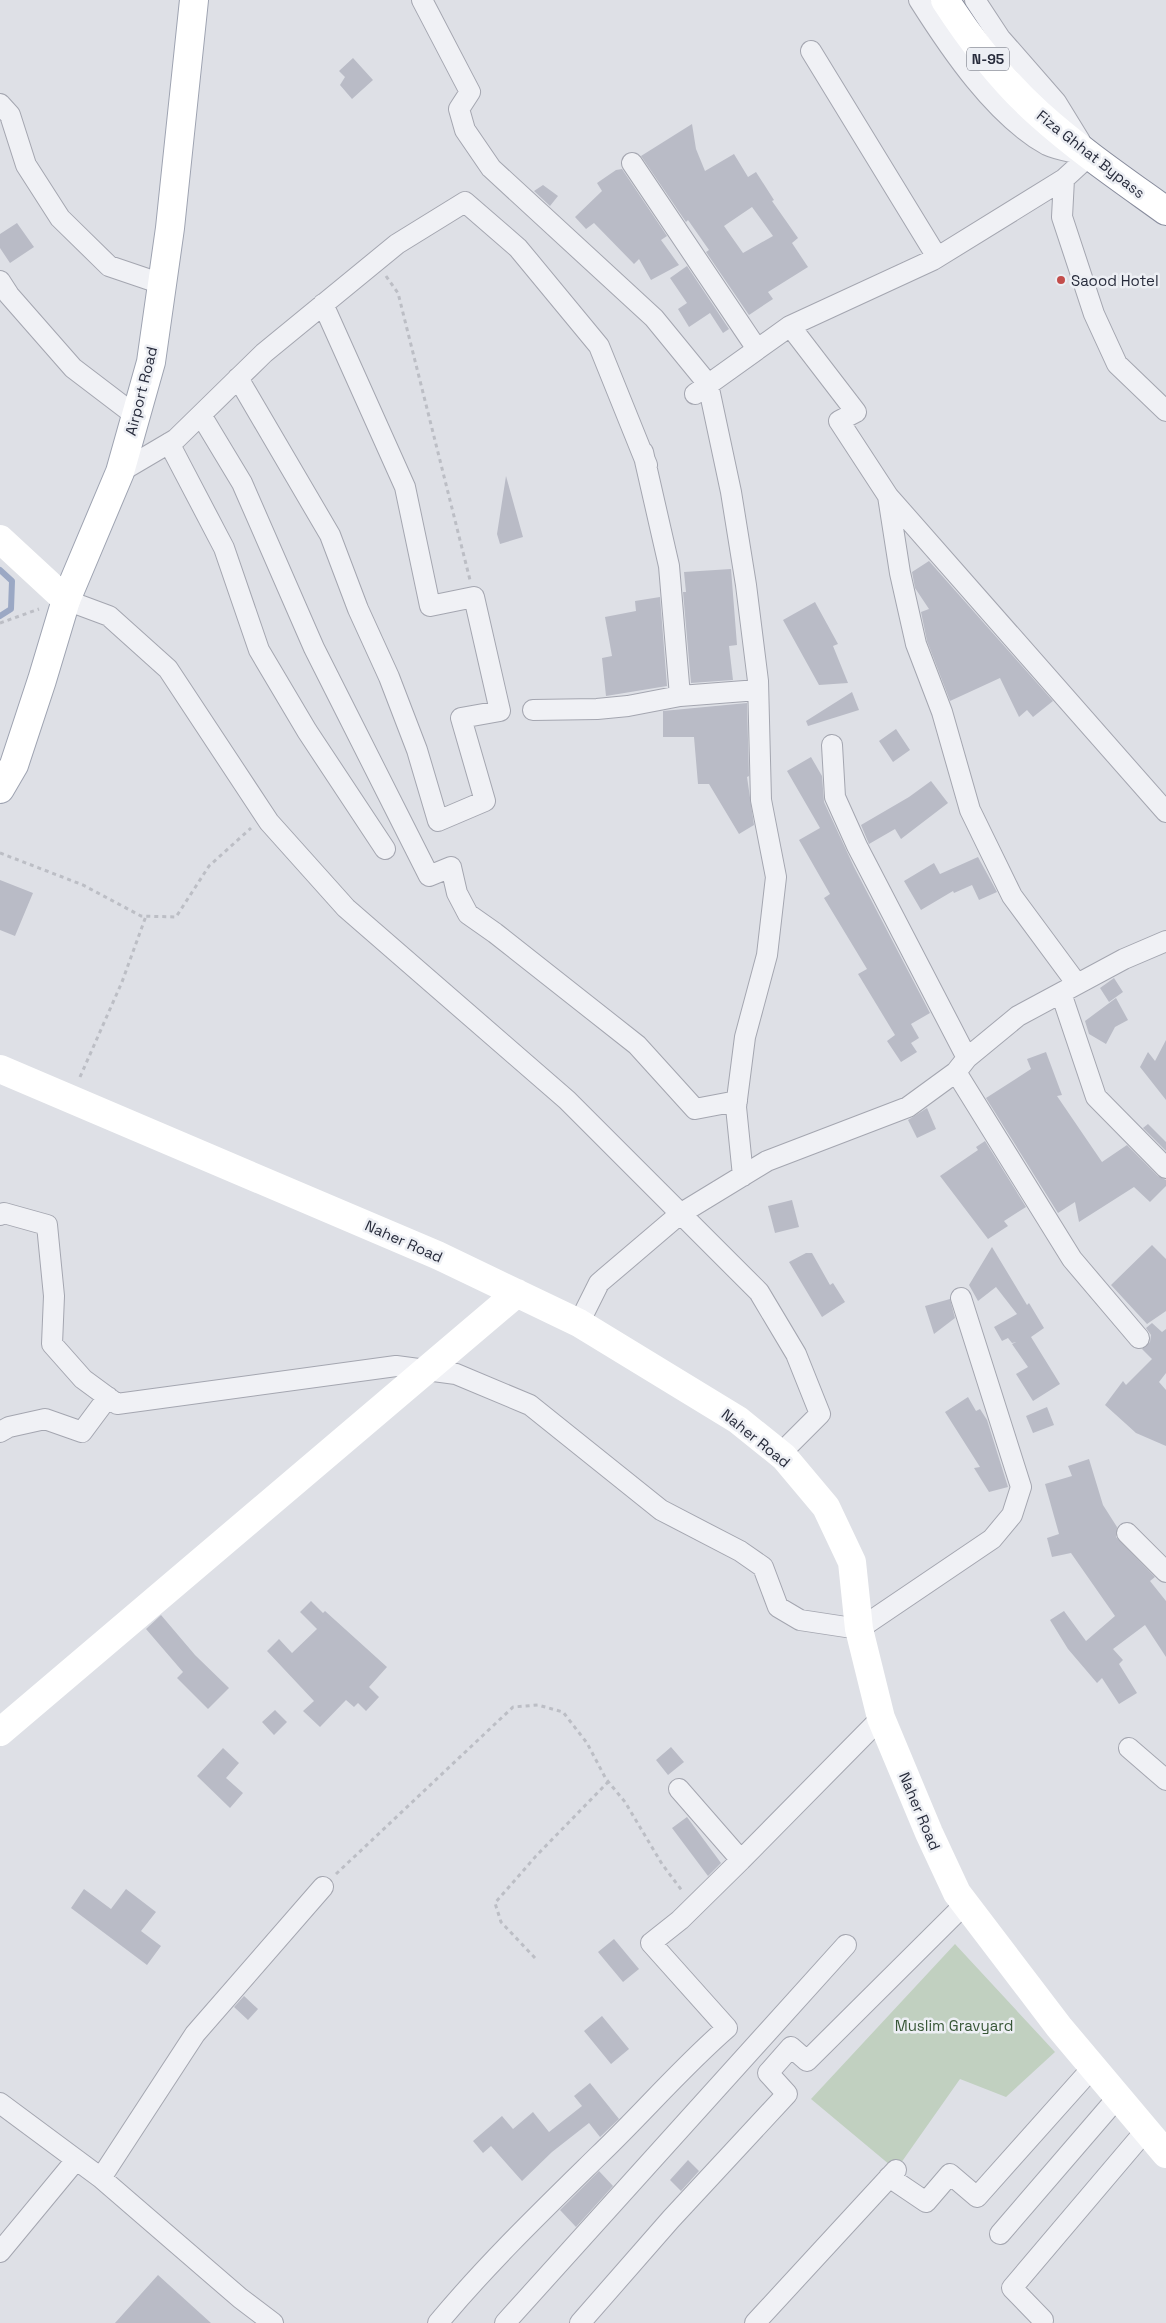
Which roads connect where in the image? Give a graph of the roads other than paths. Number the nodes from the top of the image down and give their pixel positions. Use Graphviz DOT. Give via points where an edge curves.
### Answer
graph roads {
  1 [pos="194,0"];
  2 [pos="422,0"];
  3 [pos="919,0"];
  4 [pos="945,0"];
  5 [pos="976,0"];
  6 [pos="811,51"];
  7 [pos="0,104"];
  8 [pos="1089,156"];
  9 [pos="632,162"];
  10 [pos="1064,179"];
  11 [pos="1166,211"];
  12 [pos="938,257"];
  13 [pos="0,281"];
  14 [pos="162,284"];
  15 [pos="323,304"];
  16 [pos="790,326"];
  17 [pos="757,349"];
  18 [pos="238,378"];
  19 [pos="701,389"];
  20 [pos="1166,411"];
  21 [pos="200,415"];
  22 [pos="136,416"];
  23 [pos="169,444"];
  24 [pos="120,472"];
  25 [pos="888,496"];
  26 [pos="0,538"];
  27 [pos="66,600"];
  28 [pos="758,690"];
  29 [pos="680,696"];
  30 [pos="533,710"];
  31 [pos="832,745"];
  32 [pos="0,789"];
  33 [pos="1166,812"];
  34 [pos="385,848"];
  35 [pos="1166,941"];
  36 [pos="1069,989"];
  37 [pos="961,1065"];
  38 [pos="0,1069"];
  39 [pos="737,1101"];
  40 [pos="1166,1168"];
  41 [pos="742,1176"];
  42 [pos="680,1214"];
  43 [pos="0,1215"];
  44 [pos="517,1293"];
  45 [pos="960,1298"];
  46 [pos="578,1323"];
  47 [pos="1139,1338"];
  48 [pos="426,1370"];
  49 [pos="108,1397"];
  50 [pos="0,1432"];
  51 [pos="780,1454"];
  52 [pos="1127,1533"];
  53 [pos="1166,1572"];
  54 [pos="859,1629"];
  55 [pos="881,1718"];
  56 [pos="0,1732"];
  57 [pos="1129,1748"];
  58 [pos="1166,1780"];
  59 [pos="680,1789"];
  60 [pos="742,1860"];
  61 [pos="323,1887"];
  62 [pos="965,1904"];
  63 [pos="846,1945"];
  64 [pos="1093,2067"];
  65 [pos="1118,2097"];
  66 [pos="0,2103"];
  67 [pos="1146,2130"];
  68 [pos="1166,2154"];
  69 [pos="76,2160"];
  70 [pos="101,2178"];
  71 [pos="1000,2234"];
  72 [pos="0,2252"];
  73 [pos="1043,2320"];
  74 [pos="273,2323"];
  75 [pos="438,2323"];
  76 [pos="505,2323"];
  77 [pos="580,2323"];
  78 [pos="755,2323"];
  1 -- 14 [label="main road, Airport Road"];
  2 -- 19 [label="street" via="470,92 459,108 465,130 491,168 654,318"];
  3 -- 8 [label="street" via="973,78 1020,125 1048,146"];
  4 -- 8 [label="main road, Fiza Ghhat Bypass / N-95" via="996,68 1038,113"];
  5 -- 8 [label="street" via="1000,38 1056,102"];
  6 -- 12 [label="street"];
  7 -- 14 [label="street" via="10,115 26,165 60,218 109,266"];
  8 -- 10 [label="street"];
  8 -- 11 [label="main road, Fiza Ghhat Bypass / N-95"];
  9 -- 17 [label="street"];
  10 -- 12 [label="street"];
  10 -- 20 [label="street" via="1062,218 1094,314 1117,364"];
  12 -- 16 [label="street"];
  13 -- 22 [label="street" via="73,368"];
  14 -- 22 [label="main road, Airport Road" via="150,362"];
  15 -- 18 [label="street"];
  15 -- 18 [label="street" via="405,487 430,606 474,597 500,711 461,718 485,801 438,821 414,741 330,536"];
  15 -- 29 [label="street" via="396,244 465,202 518,248 599,346 645,458 669,566"];
  16 -- 17 [label="street"];
  16 -- 25 [label="street" via="856,412 839,421"];
  17 -- 19 [label="street"];
  18 -- 21 [label="street"];
  19 -- 28 [label="street" via="730,492 743,566"];
  21 -- 23 [label="street"];
  21 -- 39 [label="street" via="242,483 314,648 429,876 451,867 457,893 468,914 637,1045 695,1109"];
  22 -- 24 [label="main road, Airport Road"];
  23 -- 24 [label="street"];
  23 -- 34 [label="street" via="224,548 258,650"];
  24 -- 27 [label="main road, Airport Road"];
  25 -- 33 [label="street"];
  25 -- 36 [label="street" via="900,573 916,644 942,712 970,810 1012,896"];
  26 -- 27 [label="main road"];
  27 -- 32 [label="main road, Airport Road" via="14,764"];
  27 -- 42 [label="street" via="109,616 168,669 265,816 346,908 567,1100"];
  28 -- 29 [label="street"];
  28 -- 39 [label="street" via="761,800 776,877 767,955 745,1037"];
  29 -- 30 [label="street" via="628,706"];
  31 -- 37 [label="street" via="835,797"];
  35 -- 36 [label="street"];
  36 -- 37 [label="street" via="1018,1016"];
  36 -- 40 [label="street" via="1096,1097"];
  37 -- 41 [label="street" via="908,1107 767,1161"];
  37 -- 47 [label="street" via="1072,1259"];
  38 -- 44 [label="main road, Naher Road" via="419,1247"];
  39 -- 41 [label="street"];
  41 -- 42 [label="street"];
  42 -- 46 [label="street" via="599,1283"];
  42 -- 51 [label="street" via="759,1292 796,1354 820,1414"];
  43 -- 49 [label="street" via="4,1213 46,1225 54,1296 52,1344 83,1379"];
  44 -- 46 [label="main road, Naher Road"];
  44 -- 48 [label="main road"];
  45 -- 54 [label="street" via="1021,1487 1012,1515 992,1539"];
  46 -- 51 [label="main road, Naher Road" via="738,1420"];
  48 -- 49 [label="street" via="396,1366 117,1404"];
  48 -- 54 [label="street" via="456,1374 530,1405 662,1510 740,1551 763,1567 778,1607 800,1620"];
  48 -- 56 [label="main road"];
  49 -- 50 [label="street" via="82,1432 45,1419 8,1427"];
  51 -- 54 [label="main road, Naher Road" via="826,1506 849,1554"];
  52 -- 53 [label="street"];
  54 -- 55 [label="main road, Naher Road"];
  55 -- 60 [label="street"];
  55 -- 62 [label="main road, Naher Road" via="928,1833"];
  57 -- 58 [label="street"];
  59 -- 60 [label="street"];
  60 -- 75 [label="street" via="651,1944 727,2028 689,2061"];
  61 -- 70 [label="street" via="195,2034"];
  62 -- 64 [label="main road, Naher Road"];
  62 -- 77 [label="street" via="808,2062 791,2047 768,2073 787,2094"];
  63 -- 76 [label="street"];
  64 -- 65 [label="main road, Naher Road"];
  64 -- 78 [label="street" via="977,2197 950,2174 926,2202 893,2173"];
  65 -- 67 [label="main road, Naher Road"];
  65 -- 71 [label="street"];
  66 -- 69 [label="street"];
  67 -- 68 [label="main road, Naher Road"];
  67 -- 73 [label="street" via="1012,2288"];
  69 -- 70 [label="street"];
  69 -- 72 [label="street"];
  70 -- 74 [label="street"];
}
